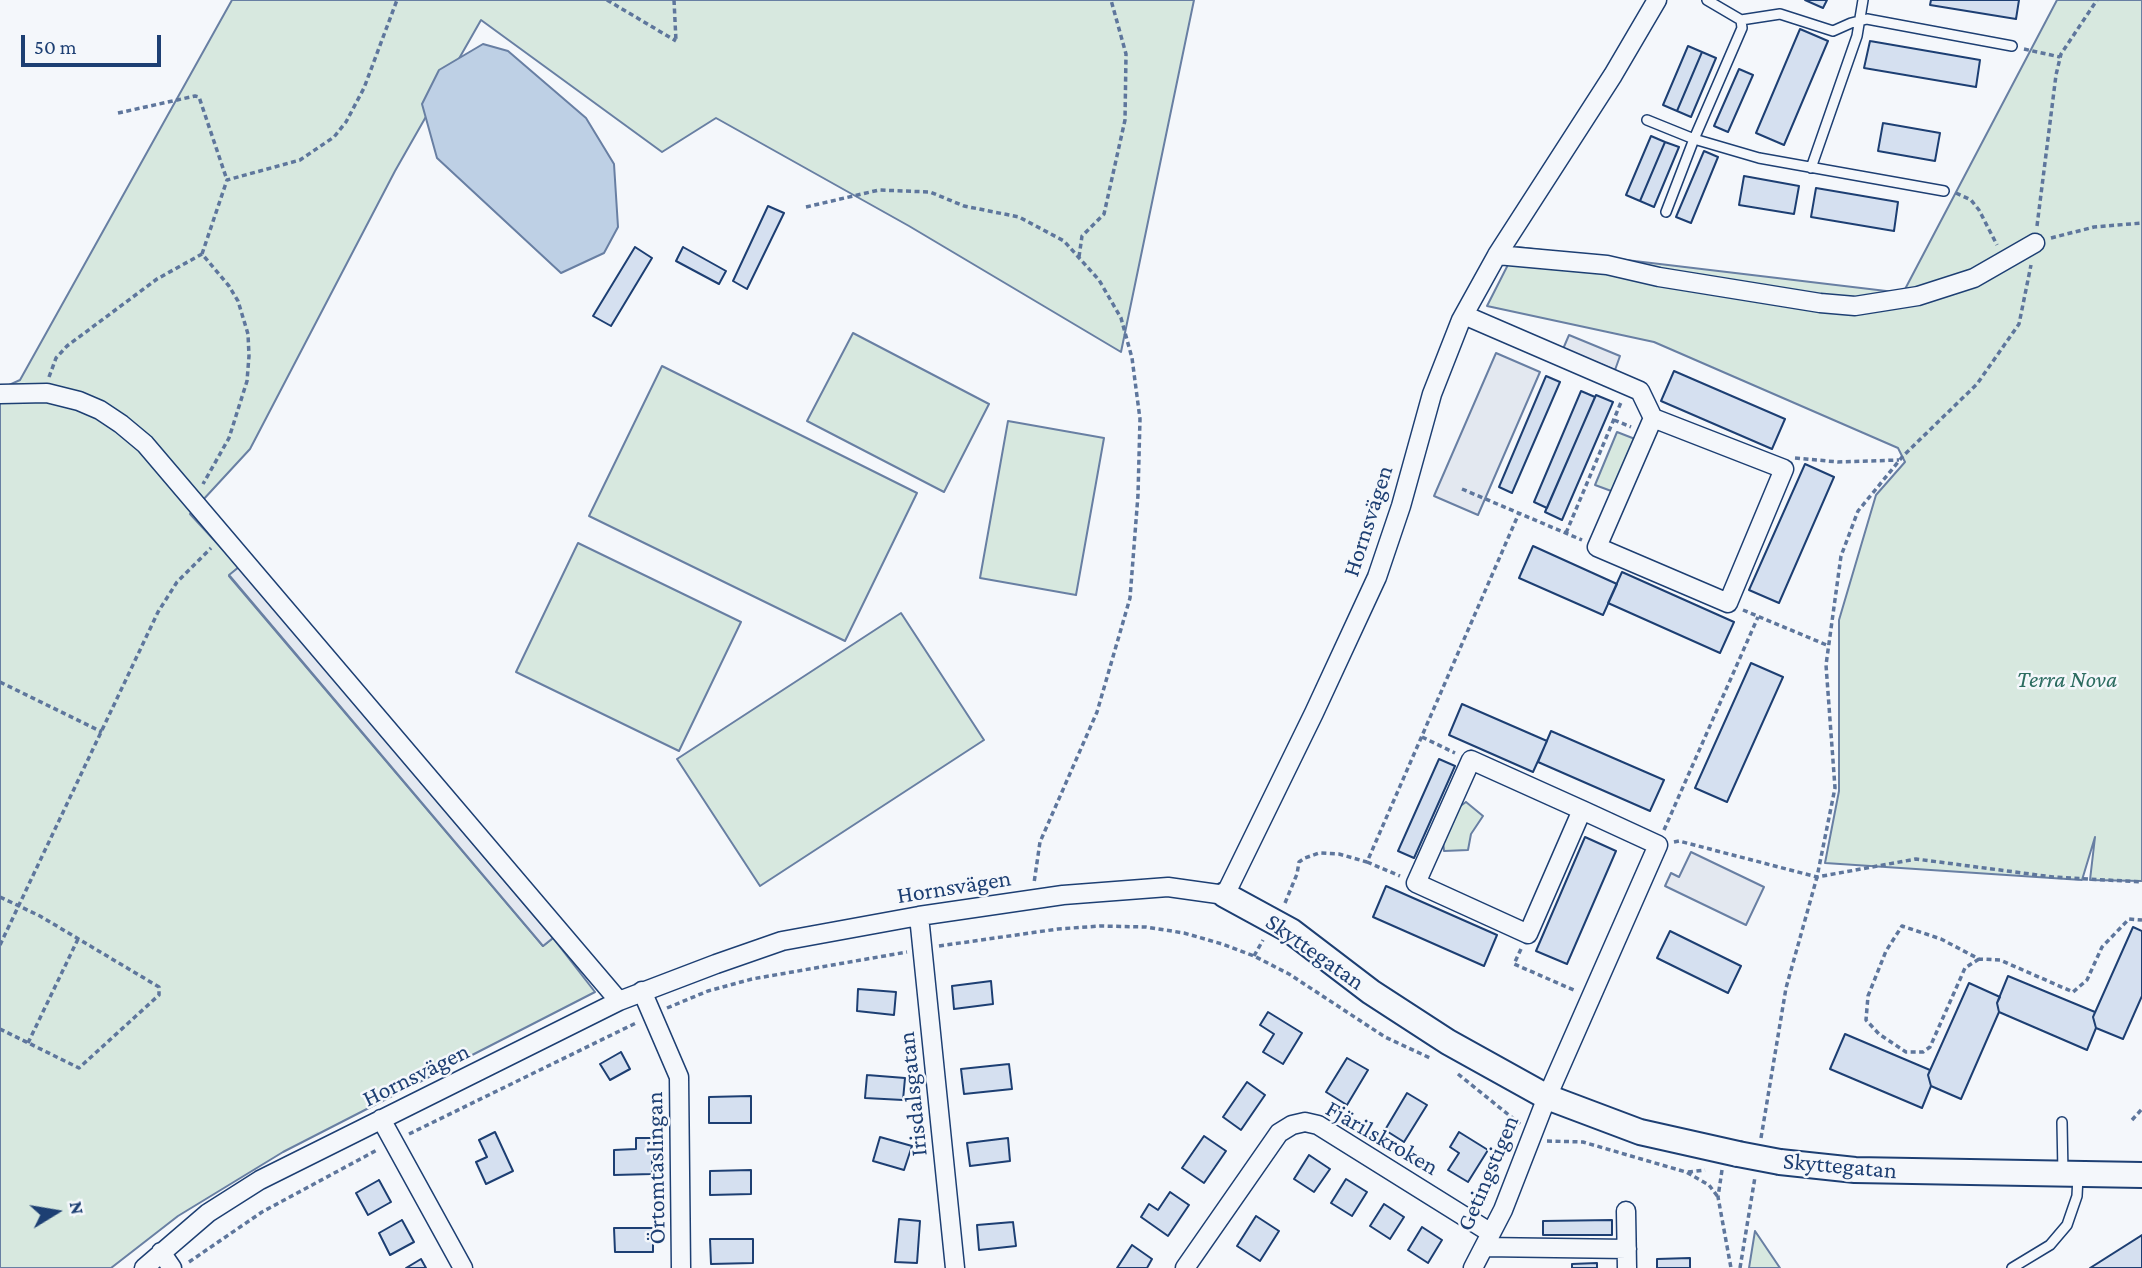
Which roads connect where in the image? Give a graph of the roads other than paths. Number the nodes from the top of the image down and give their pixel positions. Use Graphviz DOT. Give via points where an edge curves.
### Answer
graph roads {
  1 [pos="1657,0"];
  2 [pos="1707,0"];
  3 [pos="1863,0"];
  4 [pos="1741,20"];
  5 [pos="1861,20"];
  6 [pos="2012,46"];
  7 [pos="1647,120"];
  8 [pos="1694,139"];
  9 [pos="1811,168"];
  10 [pos="1944,191"];
  11 [pos="1666,212"];
  12 [pos="2035,243"];
  13 [pos="1497,255"];
  14 [pos="1464,315"];
  15 [pos="0,394"];
  16 [pos="1653,418"];
  17 [pos="1582,810"];
  18 [pos="1225,895"];
  19 [pos="919,916"];
  20 [pos="642,991"];
  21 [pos="619,1001"];
  22 [pos="1547,1097"];
  23 [pos="381,1119"];
  24 [pos="2062,1122"];
  25 [pos="2071,1174"];
  26 [pos="2142,1175"];
  27 [pos="1626,1210"];
  28 [pos="1488,1240"];
  29 [pos="1627,1249"];
  30 [pos="161,1252"];
  31 [pos="144,1268"];
  32 [pos="172,1268"];
  33 [pos="463,1268"];
  34 [pos="681,1268"];
  35 [pos="955,1268"];
  36 [pos="1185,1268"];
  37 [pos="1473,1268"];
  38 [pos="1627,1268"];
  39 [pos="2012,1268"];
  1 -- 13 [label="street, Hornsvägen"];
  2 -- 4 [label="lane"];
  3 -- 5 [label="lane"];
  4 -- 5 [label="lane" via="1780,14 1833,31"];
  4 -- 8 [label="lane" via="1742,28"];
  5 -- 6 [label="lane"];
  5 -- 9 [label="lane"];
  7 -- 8 [label="lane"];
  8 -- 9 [label="lane"];
  8 -- 11 [label="lane"];
  9 -- 10 [label="lane"];
  12 -- 13 [label="street" via="1974,278 1918,296 1855,306 1607,265"];
  13 -- 14 [label="street, Hornsvägen"];
  14 -- 16 [label="street" via="1640,391"];
  14 -- 18 [label="street, Hornsvägen" via="1432,394 1377,577"];
  15 -- 21 [label="street" via="47,393 79,401 100,410 145,444"];
  16 -- 16 [label="street" via="1784,469 1728,603 1597,547"];
  17 -- 17 [label="street" via="1528,934 1416,883 1471,760"];
  17 -- 22 [label="street" via="1658,845"];
  18 -- 19 [label="street, Hornsvägen" via="1168,887 1031,899"];
  18 -- 22 [label="street, Skyttegatan" via="1274,920 1448,1042"];
  19 -- 20 [label="street, Hornsvägen" via="782,941"];
  19 -- 35 [label="street, Irisdalsgatan"];
  20 -- 21 [label="street, Hornsvägen"];
  20 -- 34 [label="street, Örtomtaslingan" via="679,1077"];
  21 -- 23 [label="street, Hornsvägen"];
  22 -- 25 [label="street, Skyttegatan" via="1640,1132 1749,1163"];
  22 -- 28 [label="street, Getingstigen"];
  23 -- 30 [label="street, Hornsvägen" via="260,1180 208,1213"];
  23 -- 33 [label="street"];
  24 -- 25 [label="lane"];
  25 -- 26 [label="street, Skyttegatan"];
  25 -- 39 [label="lane" via="2077,1196 2067,1225 2050,1245"];
  27 -- 29 [label="street"];
  28 -- 29 [label="street"];
  28 -- 36 [label="street, Fjärilskroken" via="1318,1125 1305,1122 1279,1133"];
  28 -- 37 [label="street, Getingstigen"];
  29 -- 38 [label="street"];
  30 -- 31 [label="street, Hornsvägen"];
  30 -- 32 [label="street"];
}
